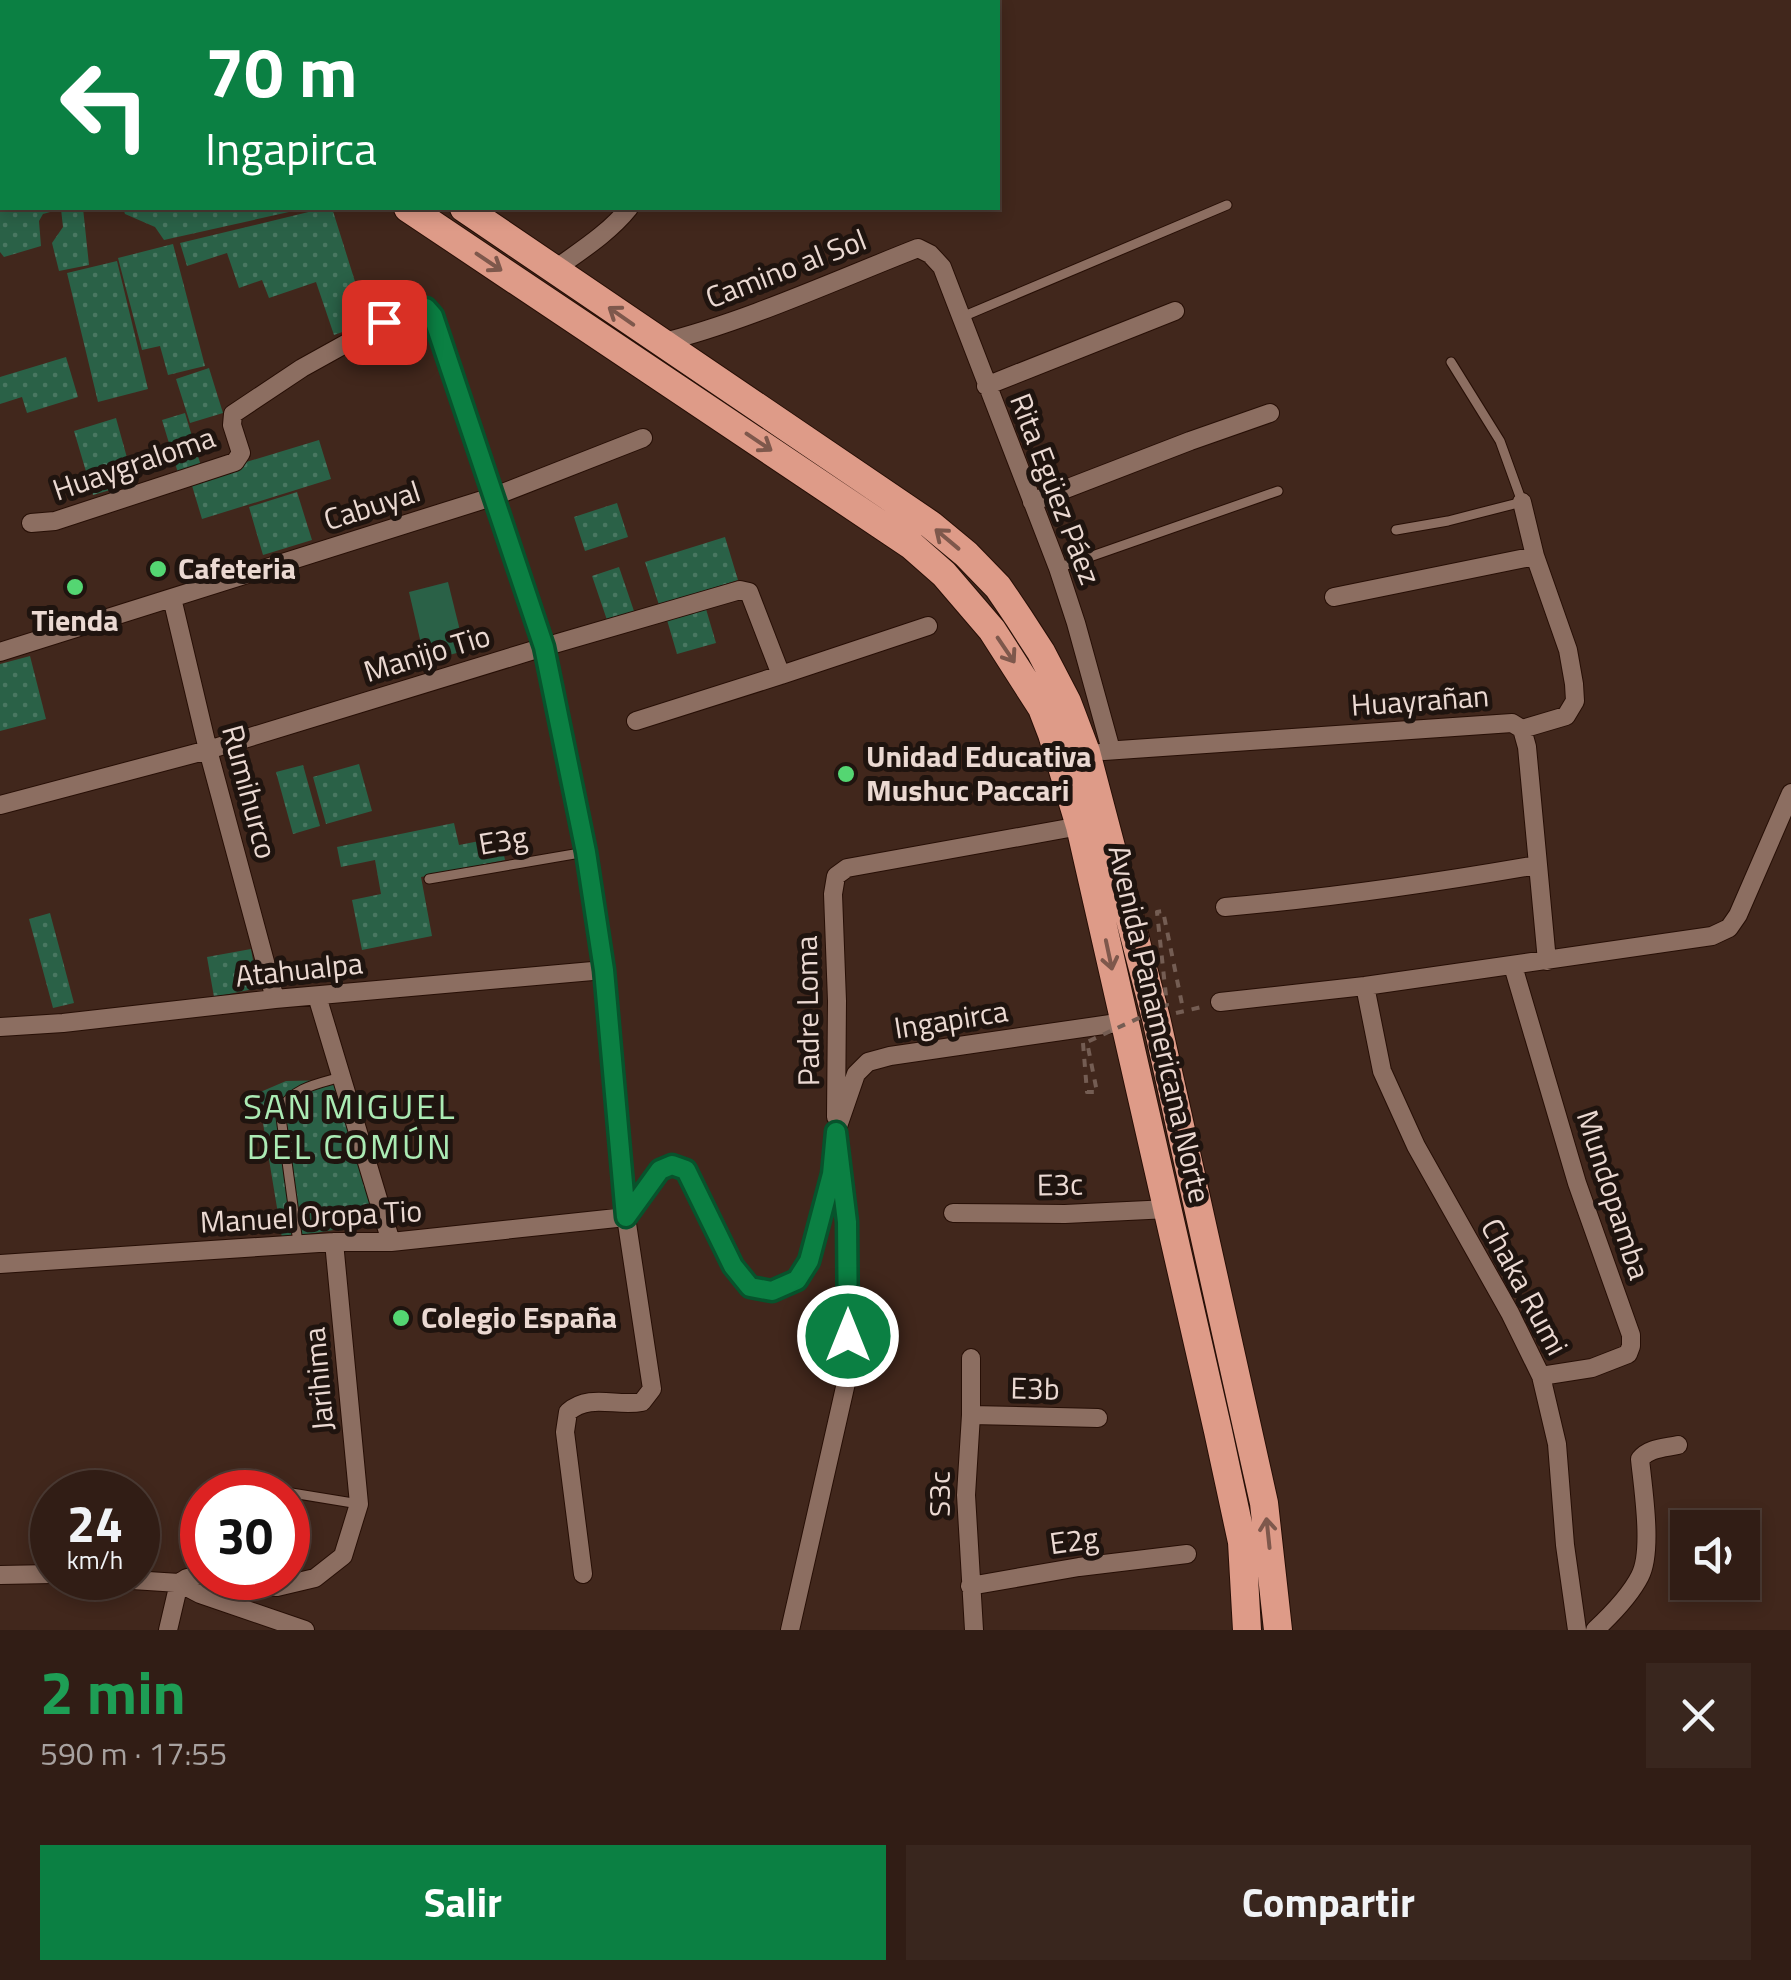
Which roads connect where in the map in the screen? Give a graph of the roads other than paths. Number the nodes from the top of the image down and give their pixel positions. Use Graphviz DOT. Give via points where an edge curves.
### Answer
graph roads {
  1 [pos="1226,205"];
  2 [pos="411,210"];
  3 [pos="467,210"];
  4 [pos="628,210"];
  5 [pos="930,254"];
  6 [pos="554,270"];
  7 [pos="1175,311"];
  8 [pos="962,318"];
  9 [pos="660,342"];
  10 [pos="1451,362"];
  11 [pos="986,386"];
  12 [pos="1270,413"];
  13 [pos="643,438"];
  14 [pos="1278,491"];
  15 [pos="495,496"];
  16 [pos="1032,502"];
  17 [pos="1522,502"];
  18 [pos="31,523"];
  19 [pos="1396,530"];
  20 [pos="1534,556"];
  21 [pos="1058,568"];
  22 [pos="1334,597"];
  23 [pos="172,598"];
  24 [pos="928,626"];
  25 [pos="544,647"];
  26 [pos="0,652"];
  27 [pos="781,675"];
  28 [pos="636,721"];
  29 [pos="1522,729"];
  30 [pos="208,750"];
  31 [pos="1099,751"];
  32 [pos="1791,792"];
  33 [pos="0,805"];
  34 [pos="1080,826"];
  35 [pos="586,852"];
  36 [pos="1538,865"];
  37 [pos="429,878"];
  38 [pos="1225,907"];
  39 [pos="1548,961"];
  40 [pos="1513,966"];
  41 [pos="604,970"];
  42 [pos="1365,986"];
  43 [pos="316,996"];
  44 [pos="276,1000"];
  45 [pos="1220,1002"];
  46 [pos="1124,1022"];
  47 [pos="0,1027"];
  48 [pos="341,1077"];
  49 [pos="836,1132"];
  50 [pos="1169,1209"];
  51 [pos="953,1213"];
  52 [pos="626,1217"];
  53 [pos="334,1242"];
  54 [pos="391,1242"];
  55 [pos="299,1244"];
  56 [pos="0,1264"];
  57 [pos="971,1358"];
  58 [pos="1542,1376"];
  59 [pos="970,1415"];
  60 [pos="1098,1418"];
  61 [pos="1678,1445"];
  62 [pos="310,1496"];
  63 [pos="359,1504"];
  64 [pos="1188,1554"];
  65 [pos="0,1574"];
  66 [pos="30,1574"];
  67 [pos="583,1574"];
  68 [pos="310,1579"];
  69 [pos="160,1582"];
  70 [pos="179,1583"];
  71 [pos="970,1586"];
  72 [pos="168,1630"];
  73 [pos="304,1630"];
  74 [pos="790,1630"];
  75 [pos="974,1630"];
  76 [pos="1247,1630"];
  77 [pos="1278,1630"];
  78 [pos="1577,1630"];
  79 [pos="1595,1630"];
  1 -- 8 [label="lane"];
  2 -- 34 [label="highway, Avenida Panamericana Norte, one-way" via="944,574 992,630 1042,708"];
  3 -- 6 [label="highway, Avenida Panamericana Norte"];
  4 -- 6 [label="street"];
  5 -- 8 [label="street, Rita Egüez Páez" via="942,266"];
  5 -- 9 [label="street, Camino al Sol" via="918,248"];
  9 -- 6 [label="highway, Avenida Panamericana Norte, one-way"];
  7 -- 11 [label="street"];
  8 -- 11 [label="street, Rita Egüez Páez"];
  31 -- 9 [label="highway, Avenida Panamericana Norte, one-way" via="998,587 966,554"];
  10 -- 17 [label="lane" via="1500,440"];
  11 -- 16 [label="street, Rita Egüez Páez"];
  12 -- 16 [label="street"];
  13 -- 15 [label="street, Cabuyal"];
  14 -- 21 [label="lane"];
  15 -- 18 [label="street, Huaygraloma" via="433,316 412,307 232,414 241,453 235,462"];
  15 -- 23 [label="street, Cabuyal"];
  15 -- 25 [label="street, Huaygraloma"];
  16 -- 21 [label="street, Rita Egüez Páez"];
  17 -- 19 [label="lane"];
  17 -- 20 [label="street"];
  20 -- 22 [label="street"];
  20 -- 29 [label="street" via="1568,650 1575,701 1566,716"];
  21 -- 31 [label="street, Rita Egüez Páez" via="1076,623"];
  23 -- 26 [label="street, Cabuyal"];
  23 -- 30 [label="street, Rumihurco"];
  24 -- 27 [label="street"];
  25 -- 27 [label="street, Manijo Tio" via="746,590"];
  25 -- 30 [label="street, Manijo Tio"];
  25 -- 35 [label="street, Huaygraloma"];
  27 -- 28 [label="street"];
  29 -- 31 [label="street, Huayrañan" via="1512,722"];
  29 -- 36 [label="street, Huayrañan"];
  30 -- 33 [label="street, Manijo Tio"];
  30 -- 44 [label="street, Rumihurco"];
  77 -- 31 [label="highway, Avenida Panamericana Norte, one-way" via="1264,1503 1170,1014"];
  32 -- 39 [label="street" via="1729,928"];
  34 -- 46 [label="highway, Avenida Panamericana Norte, one-way"];
  34 -- 49 [label="street, Padre Loma" via="847,868 836,876"];
  35 -- 37 [label="lane, E3g"];
  35 -- 41 [label="street, Huaygraloma"];
  36 -- 38 [label="street"];
  36 -- 39 [label="street, Huayrañan"];
  39 -- 40 [label="street"];
  40 -- 42 [label="street"];
  40 -- 58 [label="street, Mundopamba" via="1577,1184 1632,1335 1628,1354"];
  41 -- 43 [label="street, Atahualpa"];
  41 -- 52 [label="street, Huaygraloma"];
  42 -- 45 [label="street"];
  42 -- 58 [label="street, Chaka Rumi" via="1382,1071 1416,1146"];
  43 -- 44 [label="street, Atahualpa"];
  43 -- 48 [label="street"];
  44 -- 47 [label="street, Atahualpa"];
  46 -- 49 [label="street, Ingapirca" via="868,1062 856,1074"];
  46 -- 50 [label="highway, Avenida Panamericana Norte"];
  48 -- 54 [label="street"];
  48 -- 55 [label="lane" via="299,1090 280,1110"];
  49 -- 52 [label="street, Ingapirca" via="809,1261 797,1280 772,1291 750,1287 733,1266 686,1170 660,1170"];
  49 -- 74 [label="street, Padre Loma" via="847,1222 848,1374"];
  50 -- 51 [label="street, E3c"];
  50 -- 76 [label="highway, Avenida Panamericana Norte" via="1242,1542"];
  52 -- 54 [label="street, Manuel Oropa Tio"];
  52 -- 67 [label="street, Huaygraloma" via="652,1389 642,1402 591,1400 568,1412"];
  53 -- 54 [label="street, Manuel Oropa Tio"];
  53 -- 55 [label="street, Manuel Oropa Tio"];
  53 -- 63 [label="street, Jarihima"];
  55 -- 56 [label="street, Manuel Oropa Tio"];
  57 -- 59 [label="street, S3c"];
  58 -- 78 [label="street, Chaka Rumi"];
  59 -- 60 [label="street, E3b"];
  59 -- 71 [label="street, S3c"];
  61 -- 79 [label="street" via="1640,1459 1647,1548 1641,1574"];
  62 -- 63 [label="lane"];
  63 -- 68 [label="street, Jarihima" via="343,1556"];
  64 -- 71 [label="street, E2g"];
  65 -- 66 [label="street"];
  69 -- 70 [label="street"];
  70 -- 72 [label="street"];
  70 -- 73 [label="street"];
  71 -- 75 [label="street, S3c"];
}
